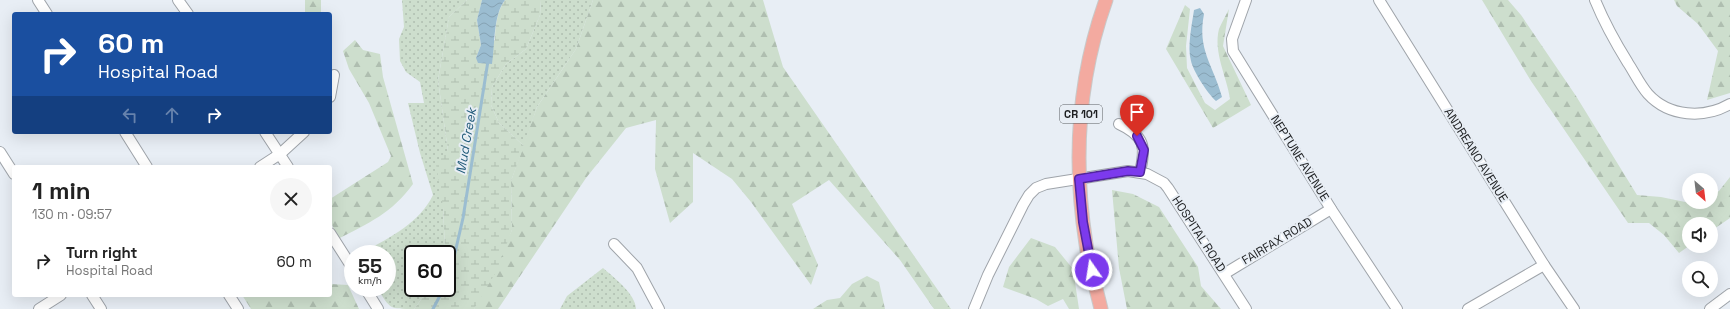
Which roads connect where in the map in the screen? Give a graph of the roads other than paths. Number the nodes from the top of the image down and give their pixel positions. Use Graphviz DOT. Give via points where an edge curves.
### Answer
graph roads {
  1 [pos="38,0"];
  2 [pos="178,0"];
  3 [pos="1106,0"];
  4 [pos="1246,0"];
  5 [pos="1379,0"];
  6 [pos="1595,0"];
  7 [pos="46,12"];
  8 [pos="187,12"];
  9 [pos="334,75"];
  10 [pos="332,86"];
  11 [pos="1730,104"];
  12 [pos="1119,124"];
  13 [pos="126,134"];
  14 [pos="266,134"];
  15 [pos="302,134"];
  16 [pos="0,152"];
  17 [pos="280,154"];
  18 [pos="146,165"];
  19 [pos="263,165"];
  20 [pos="287,165"];
  21 [pos="12,171"];
  22 [pos="1140,172"];
  23 [pos="1079,179"];
  24 [pos="1331,209"];
  25 [pos="332,236"];
  26 [pos="614,244"];
  27 [pos="344,255"];
  28 [pos="1544,265"];
  29 [pos="1224,274"];
  30 [pos="1730,294"];
  31 [pos="58,297"];
  32 [pos="93,297"];
  33 [pos="231,297"];
  34 [pos="371,297"];
  35 [pos="39,309"];
  36 [pos="101,309"];
  37 [pos="238,309"];
  38 [pos="378,309"];
  39 [pos="659,309"];
  40 [pos="974,309"];
  41 [pos="1101,309"];
  42 [pos="1246,309"];
  43 [pos="1397,309"];
  44 [pos="1468,309"];
  45 [pos="1574,309"];
  46 [pos="1710,309"];
  1 -- 7 [label="street"];
  2 -- 8 [label="street"];
  3 -- 23 [label="main road, CR 101" via="1091,49 1084,87 1079,133"];
  4 -- 24 [label="street, NEPTUNE AVENUE" via="1232,40 1233,51"];
  5 -- 28 [label="street, ANDREANO AVENUE"];
  6 -- 11 [label="street" via="1614,41 1647,93 1657,101 1674,111 1687,114 1702,114"];
  9 -- 10 [label="street"];
  12 -- 22 [label="street" via="1132,131 1143,145"];
  13 -- 18 [label="street"];
  14 -- 17 [label="street"];
  15 -- 17 [label="street"];
  16 -- 21 [label="street"];
  17 -- 19 [label="street"];
  17 -- 20 [label="street"];
  22 -- 23 [label="street, HOSPITAL ROAD" via="1128,171"];
  22 -- 29 [label="street, HOSPITAL ROAD" via="1155,178 1168,188"];
  23 -- 40 [label="street, HOSPITAL ROAD" via="1046,184 1036,188 1029,195 988,275"];
  23 -- 41 [label="main road, CR 101" via="1086,246"];
  24 -- 29 [label="street, FAIRFAX ROAD"];
  24 -- 43 [label="street, NEPTUNE AVENUE"];
  25 -- 27 [label="street"];
  26 -- 39 [label="street" via="637,268"];
  28 -- 44 [label="street"];
  28 -- 45 [label="street, ANDREANO AVENUE"];
  29 -- 42 [label="street, HOSPITAL ROAD"];
  30 -- 46 [label="street"];
  31 -- 35 [label="street"];
  32 -- 36 [label="street"];
  33 -- 37 [label="street"];
  34 -- 38 [label="street"];
}
